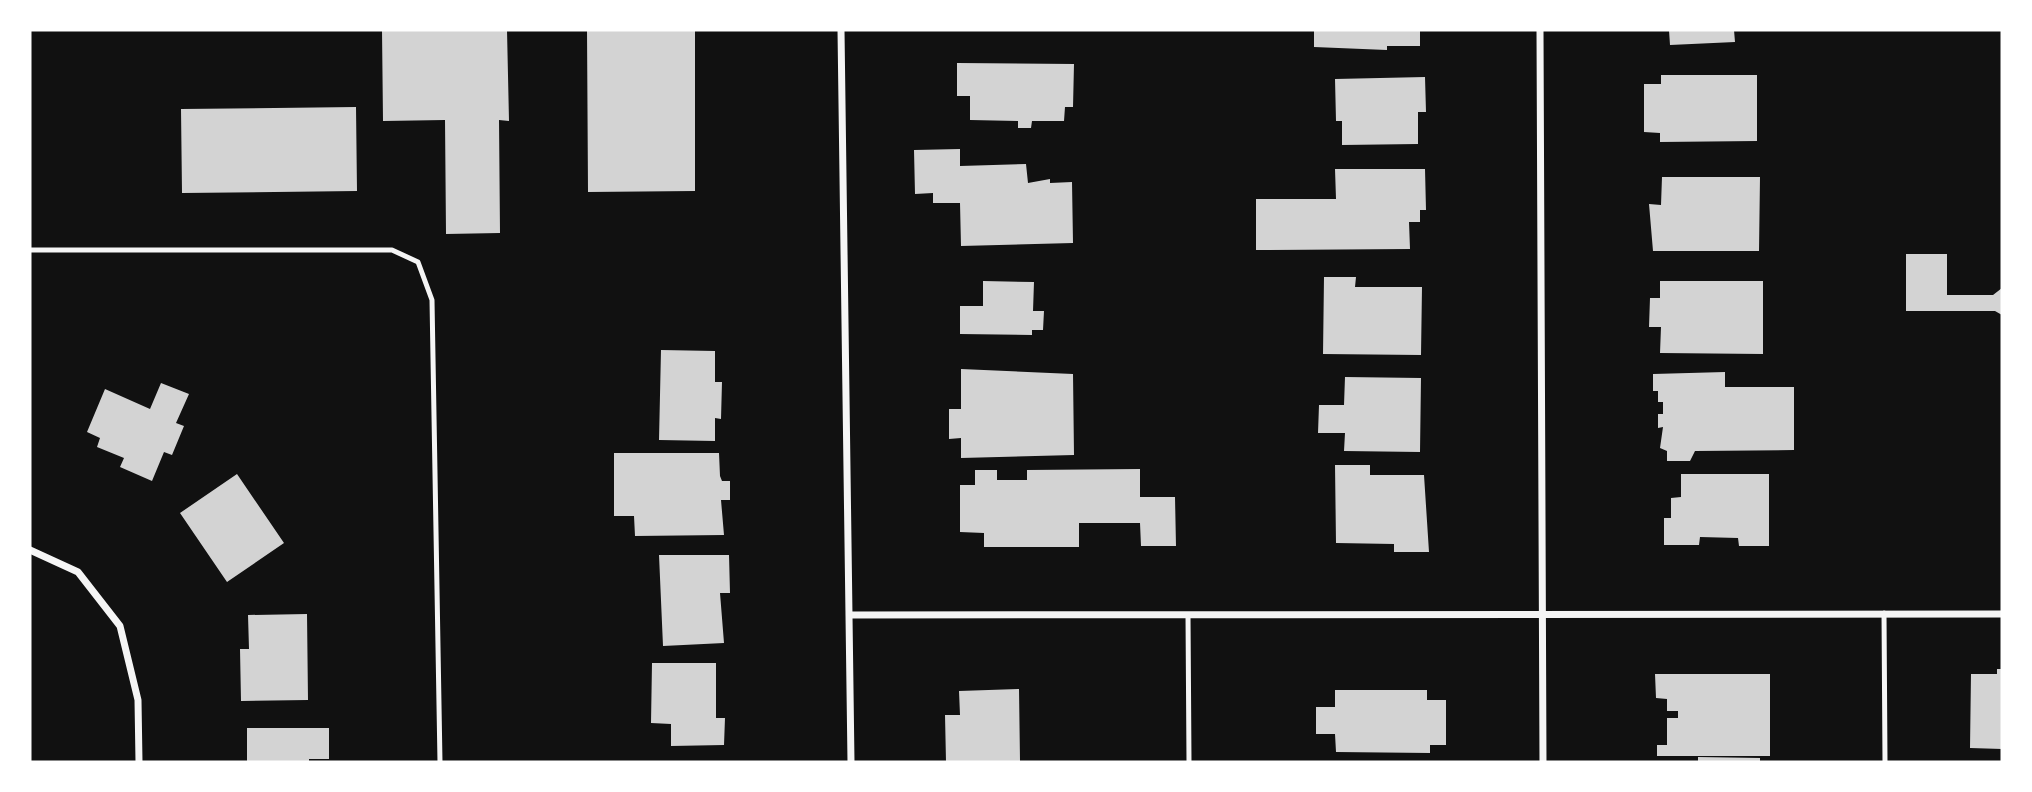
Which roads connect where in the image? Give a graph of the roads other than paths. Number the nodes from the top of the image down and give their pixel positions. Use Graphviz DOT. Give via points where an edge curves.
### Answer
graph roads {
  1 [pos="841,30"];
  2 [pos="1540,30"];
  3 [pos="30,250"];
  4 [pos="30,550"];
  5 [pos="1884,613"];
  6 [pos="2002,614"];
  7 [pos="849,615"];
  8 [pos="1188,615"];
  9 [pos="1541,615"];
  10 [pos="139,762"];
  11 [pos="440,762"];
  12 [pos="850,762"];
  13 [pos="1189,762"];
  14 [pos="1543,762"];
  15 [pos="1885,762"];
  1 -- 7 [label="street"];
  2 -- 9 [label="street"];
  3 -- 11 [label="lane" via="392,250 418,262 432,300"];
  4 -- 10 [label="street" via="78,572 120,626 138,701"];
  5 -- 6 [label="street"];
  5 -- 9 [label="street"];
  5 -- 15 [label="lane"];
  7 -- 8 [label="street"];
  7 -- 12 [label="street"];
  8 -- 9 [label="street"];
  8 -- 13 [label="lane"];
  9 -- 14 [label="street"];
}
